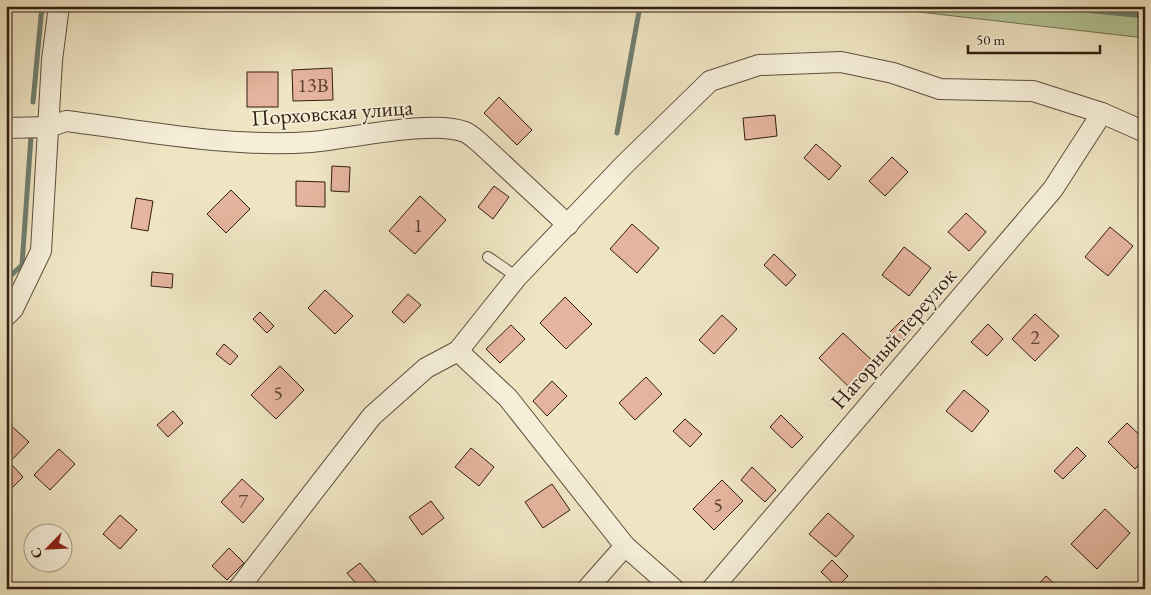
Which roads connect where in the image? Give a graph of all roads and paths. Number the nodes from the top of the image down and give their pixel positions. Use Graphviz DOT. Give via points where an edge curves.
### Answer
graph roads {
  1 [pos="59,6"];
  2 [pos="1102,113"];
  3 [pos="6,128"];
  4 [pos="49,128"];
  5 [pos="1145,132"];
  6 [pos="568,225"];
  7 [pos="488,257"];
  8 [pos="517,277"];
  9 [pos="6,316"];
  10 [pos="458,350"];
  11 [pos="625,546"];
  12 [pos="238,589"];
  13 [pos="587,589"];
  14 [pos="674,589"];
  15 [pos="712,589"];
  1 -- 4 [label="street" via="52,60"];
  2 -- 5 [label="street"];
  2 -- 6 [label="street" via="1033,91 940,89 892,73 841,62 758,65 710,81"];
  2 -- 15 [label="street, Нагорный переулок" via="1053,189"];
  3 -- 4 [label="street, Порховская улица"];
  4 -- 6 [label="street, Порховская улица" via="66,121 256,144 451,129 466,132 480,143"];
  4 -- 9 [label="street" via="40,251 13,309"];
  6 -- 8 [label="street"];
  7 -- 8 [label="lane"];
  8 -- 10 [label="street"];
  10 -- 11 [label="street" via="508,398"];
  10 -- 12 [label="street" via="426,368 372,416"];
  11 -- 13 [label="street"];
  11 -- 14 [label="street"];
}
